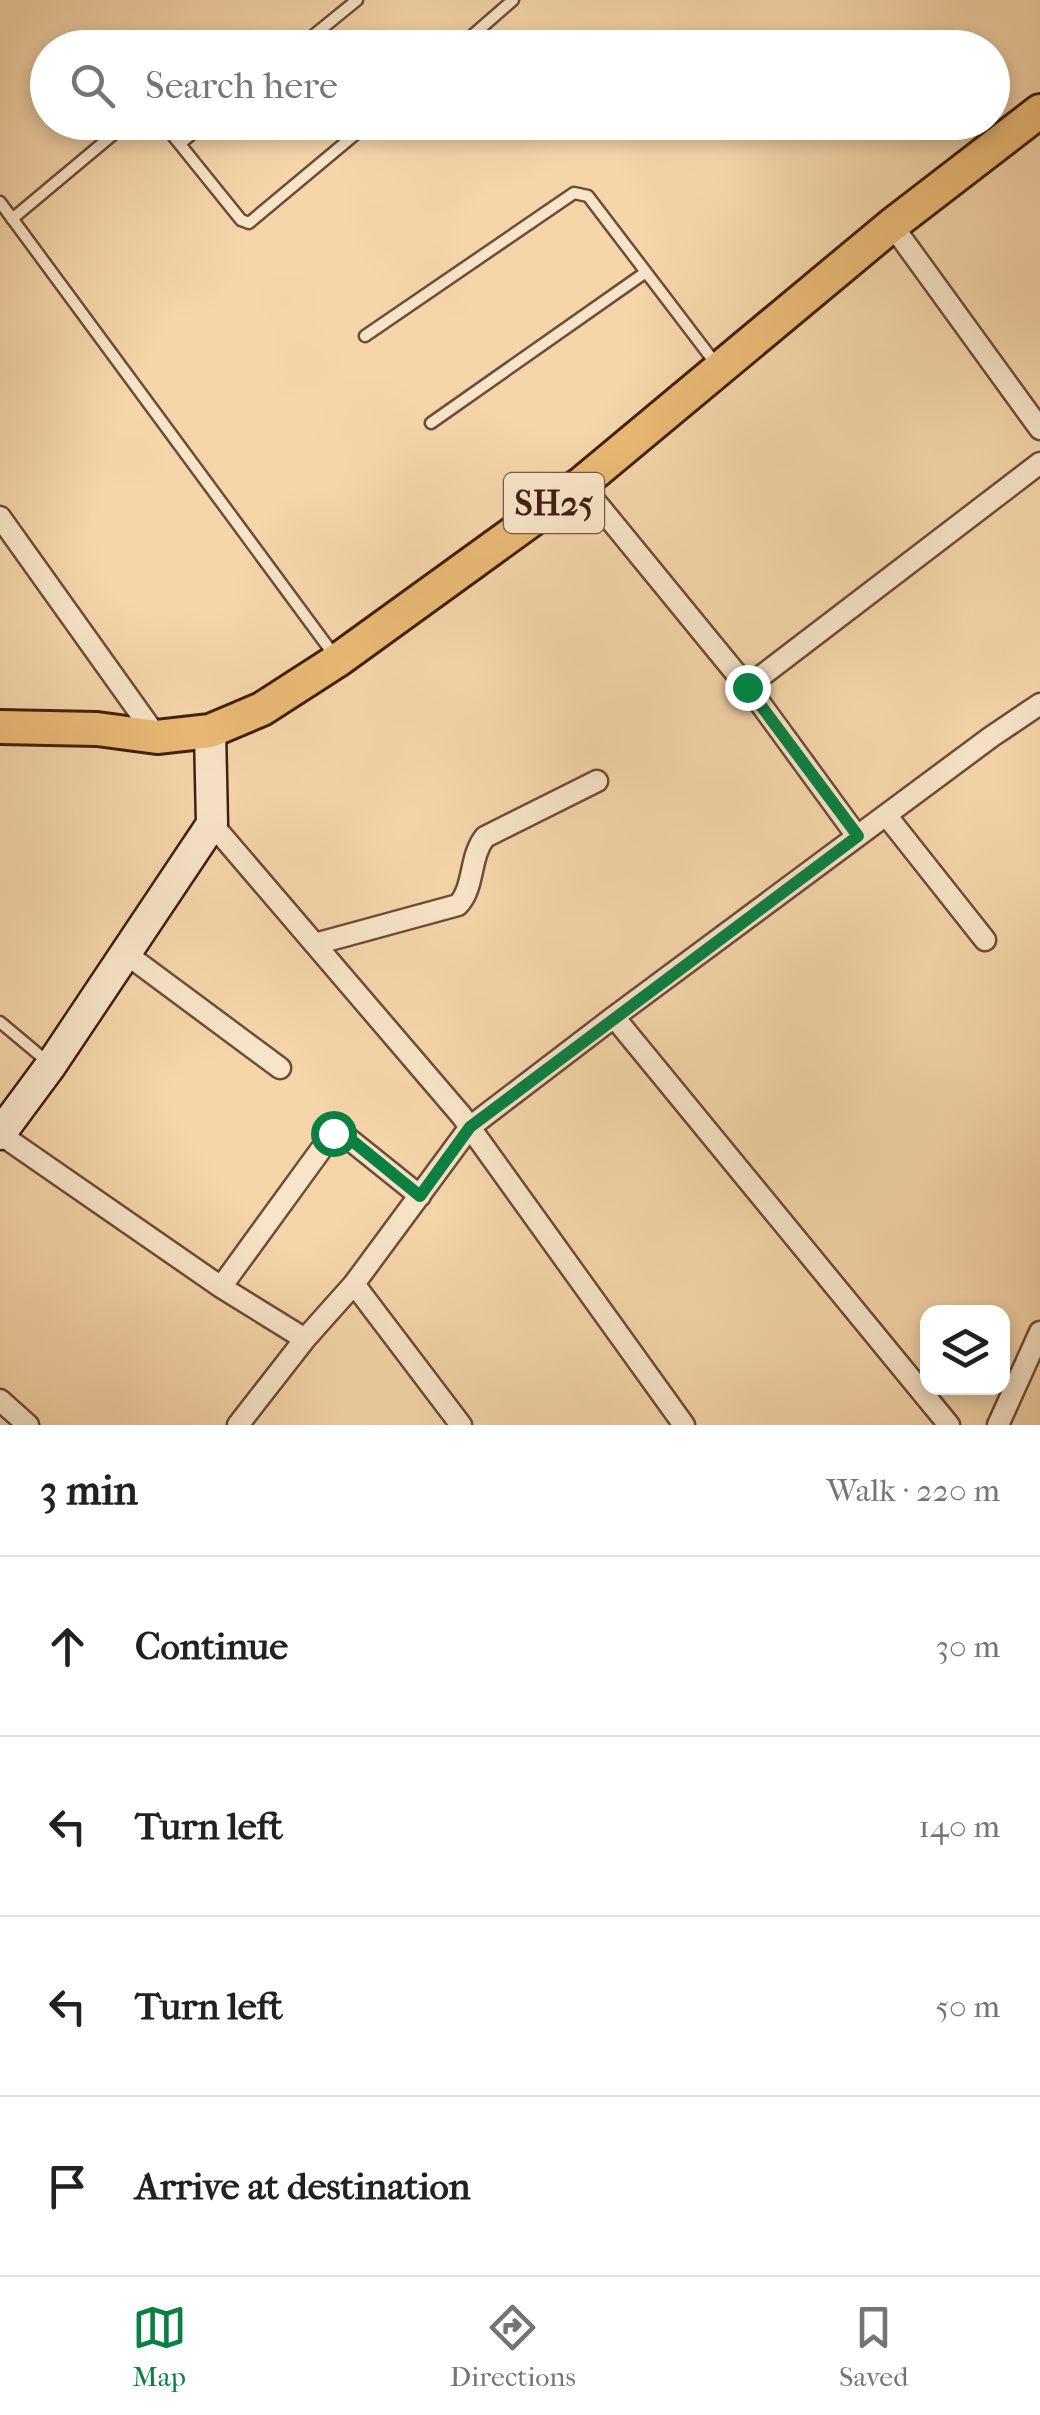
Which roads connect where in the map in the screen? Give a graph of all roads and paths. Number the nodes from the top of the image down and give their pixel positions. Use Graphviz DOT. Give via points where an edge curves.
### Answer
graph roads {
  1 [pos="357,0"];
  2 [pos="514,0"];
  3 [pos="320,30"];
  4 [pos="479,30"];
  5 [pos="1040,111"];
  6 [pos="1010,134"];
  7 [pos="106,140"];
  8 [pos="178,140"];
  9 [pos="185,140"];
  10 [pos="348,140"];
  11 [pos="1002,140"];
  12 [pos="181,143"];
  13 [pos="0,202"];
  14 [pos="12,219"];
  15 [pos="892,225"];
  16 [pos="646,272"];
  17 [pos="365,336"];
  18 [pos="720,370"];
  19 [pos="431,423"];
  20 [pos="1040,430"];
  21 [pos="1040,463"];
  22 [pos="581,484"];
  23 [pos="0,516"];
  24 [pos="338,660"];
  25 [pos="747,687"];
  26 [pos="1039,706"];
  27 [pos="0,727"];
  28 [pos="210,731"];
  29 [pos="157,737"];
  30 [pos="597,781"];
  31 [pos="886,815"];
  32 [pos="212,824"];
  33 [pos="858,836"];
  34 [pos="985,940"];
  35 [pos="315,944"];
  36 [pos="125,954"];
  37 [pos="614,1017"];
  38 [pos="0,1022"];
  39 [pos="51,1065"];
  40 [pos="280,1068"];
  41 [pos="470,1127"];
  42 [pos="0,1134"];
  43 [pos="420,1196"];
  44 [pos="354,1284"];
  45 [pos="222,1287"];
  46 [pos="1040,1332"];
  47 [pos="305,1339"];
  48 [pos="1034,1359"];
  49 [pos="0,1400"];
  50 [pos="28,1425"];
  51 [pos="238,1425"];
  52 [pos="461,1425"];
  53 [pos="684,1425"];
  54 [pos="950,1425"];
  55 [pos="998,1425"];
  1 -- 3 [label="lane"];
  2 -- 4 [label="lane"];
  5 -- 6 [label="main road, SH25"];
  7 -- 14 [label="lane"];
  8 -- 12 [label="lane"];
  9 -- 12 [label="lane"];
  10 -- 12 [label="lane" via="249,223"];
  11 -- 15 [label="main road, SH25"];
  13 -- 14 [label="lane"];
  14 -- 24 [label="lane"];
  15 -- 18 [label="main road, SH25"];
  15 -- 20 [label="street"];
  16 -- 17 [label="lane" via="588,196 574,193"];
  16 -- 18 [label="lane"];
  16 -- 19 [label="lane"];
  18 -- 22 [label="main road, SH25"];
  21 -- 25 [label="street"];
  22 -- 24 [label="main road, SH25"];
  22 -- 25 [label="street"];
  23 -- 29 [label="street"];
  24 -- 28 [label="main road, SH25" via="262,709"];
  25 -- 33 [label="street"];
  26 -- 31 [label="street"];
  27 -- 29 [label="main road, SH25"];
  28 -- 29 [label="main road, SH25"];
  28 -- 32 [label="street"];
  30 -- 35 [label="street" via="485,838 458,905"];
  31 -- 33 [label="street"];
  31 -- 34 [label="street"];
  32 -- 35 [label="street"];
  32 -- 36 [label="street"];
  33 -- 37 [label="street"];
  35 -- 41 [label="street"];
  36 -- 39 [label="street"];
  36 -- 40 [label="street"];
  37 -- 41 [label="street"];
  37 -- 54 [label="street"];
  38 -- 39 [label="lane"];
  39 -- 42 [label="street"];
  41 -- 43 [label="street"];
  41 -- 53 [label="street"];
  42 -- 45 [label="street"];
  43 -- 44 [label="street"];
  43 -- 45 [label="street" via="344,1134 333,1133"];
  44 -- 47 [label="street"];
  44 -- 52 [label="street"];
  45 -- 47 [label="street"];
  46 -- 48 [label="street"];
  47 -- 51 [label="street"];
  48 -- 55 [label="street"];
  49 -- 50 [label="street"];
}
